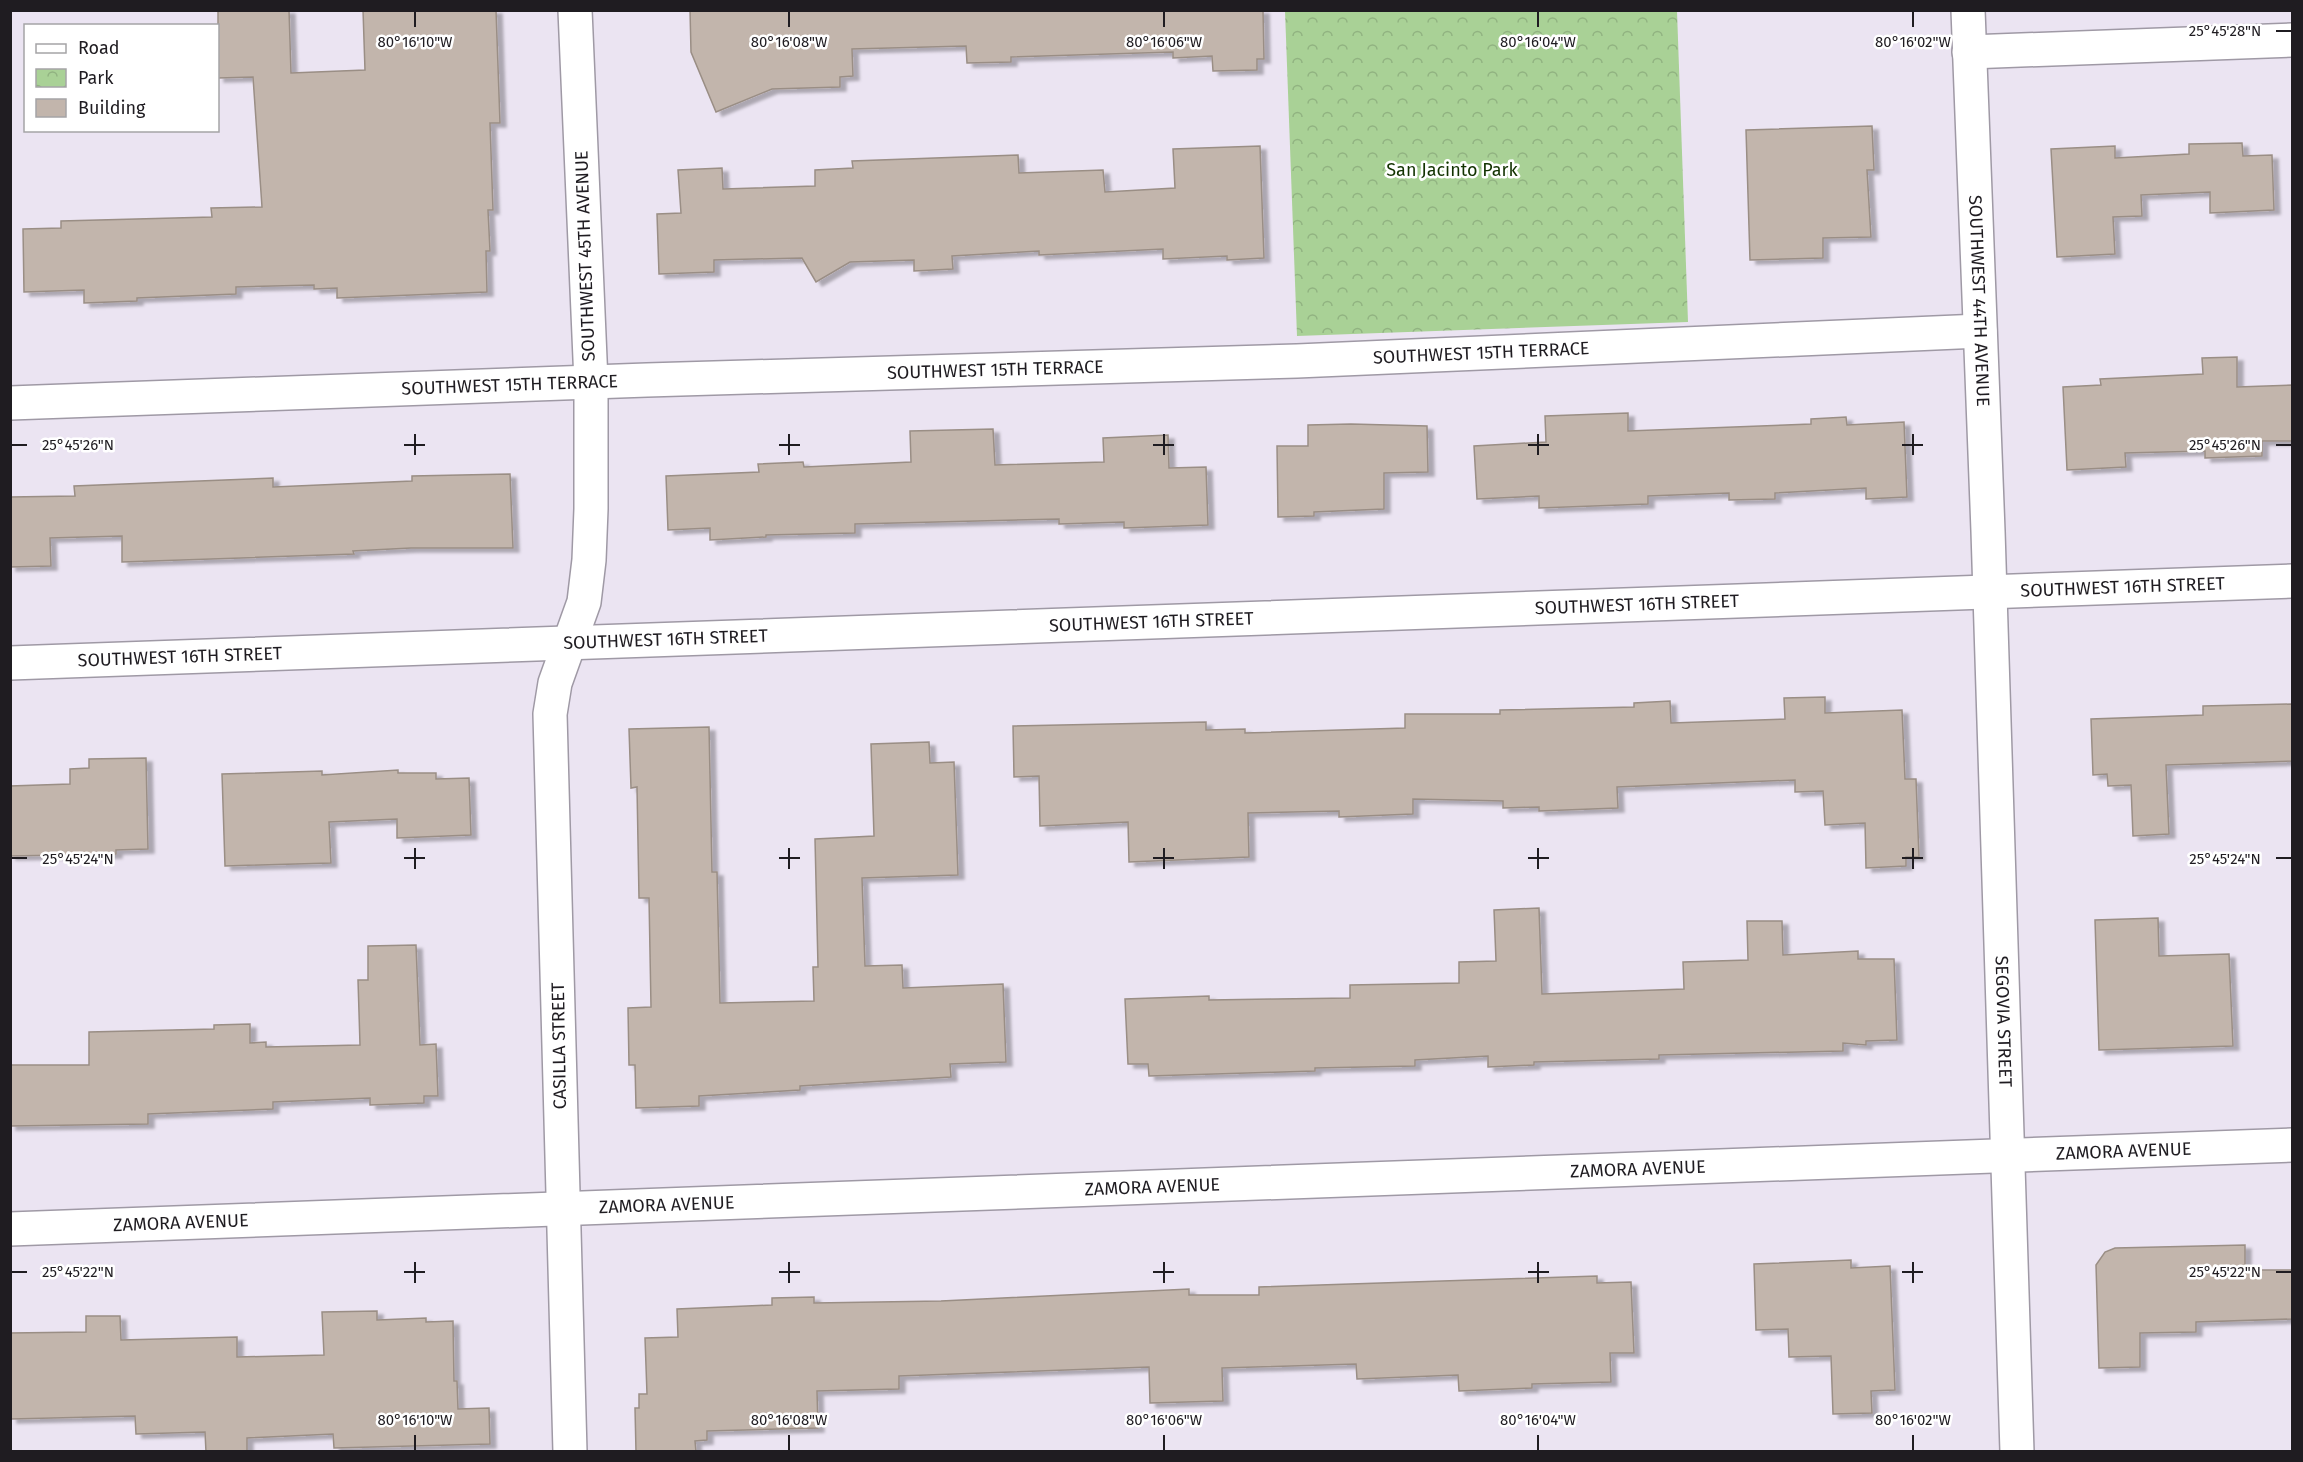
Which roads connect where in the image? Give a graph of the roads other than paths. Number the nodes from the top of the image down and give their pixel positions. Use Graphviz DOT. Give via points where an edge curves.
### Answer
graph roads {
  1 [pos="575,10"];
  2 [pos="1968,10"];
  3 [pos="2292,40"];
  4 [pos="1969,52"];
  5 [pos="1980,331"];
  6 [pos="591,382"];
  7 [pos="10,403"];
  8 [pos="2292,581"];
  9 [pos="1989,592"];
  10 [pos="570,643"];
  11 [pos="10,663"];
  12 [pos="2292,1145"];
  13 [pos="2009,1157"];
  14 [pos="562,1210"];
  15 [pos="10,1229"];
  16 [pos="570,1452"];
  17 [pos="2017,1452"];
  1 -- 6 [label="street, SOUTHWEST 45TH AVENUE"];
  2 -- 4 [label="street, SOUTHWEST 44TH AVENUE"];
  3 -- 4 [label="street"];
  4 -- 5 [label="street, SOUTHWEST 44TH AVENUE"];
  5 -- 6 [label="street, SOUTHWEST 15TH TERRACE" via="1297,361"];
  5 -- 9 [label="street, SOUTHWEST 44TH AVENUE"];
  6 -- 7 [label="street, SOUTHWEST 15TH TERRACE"];
  6 -- 10 [label="street, SOUTHWEST 45TH AVENUE" via="589,560 584,602"];
  8 -- 9 [label="street, SOUTHWEST 16TH STREET"];
  9 -- 10 [label="street, SOUTHWEST 16TH STREET"];
  9 -- 13 [label="street, SEGOVIA STREET"];
  10 -- 11 [label="street, SOUTHWEST 16TH STREET"];
  10 -- 14 [label="street, CASILLA STREET" via="555,682 550,714"];
  12 -- 13 [label="street, ZAMORA AVENUE"];
  13 -- 14 [label="street, ZAMORA AVENUE"];
  13 -- 17 [label="street, SEGOVIA STREET"];
  14 -- 15 [label="street, ZAMORA AVENUE"];
  14 -- 16 [label="street, CASILLA STREET"];
}
